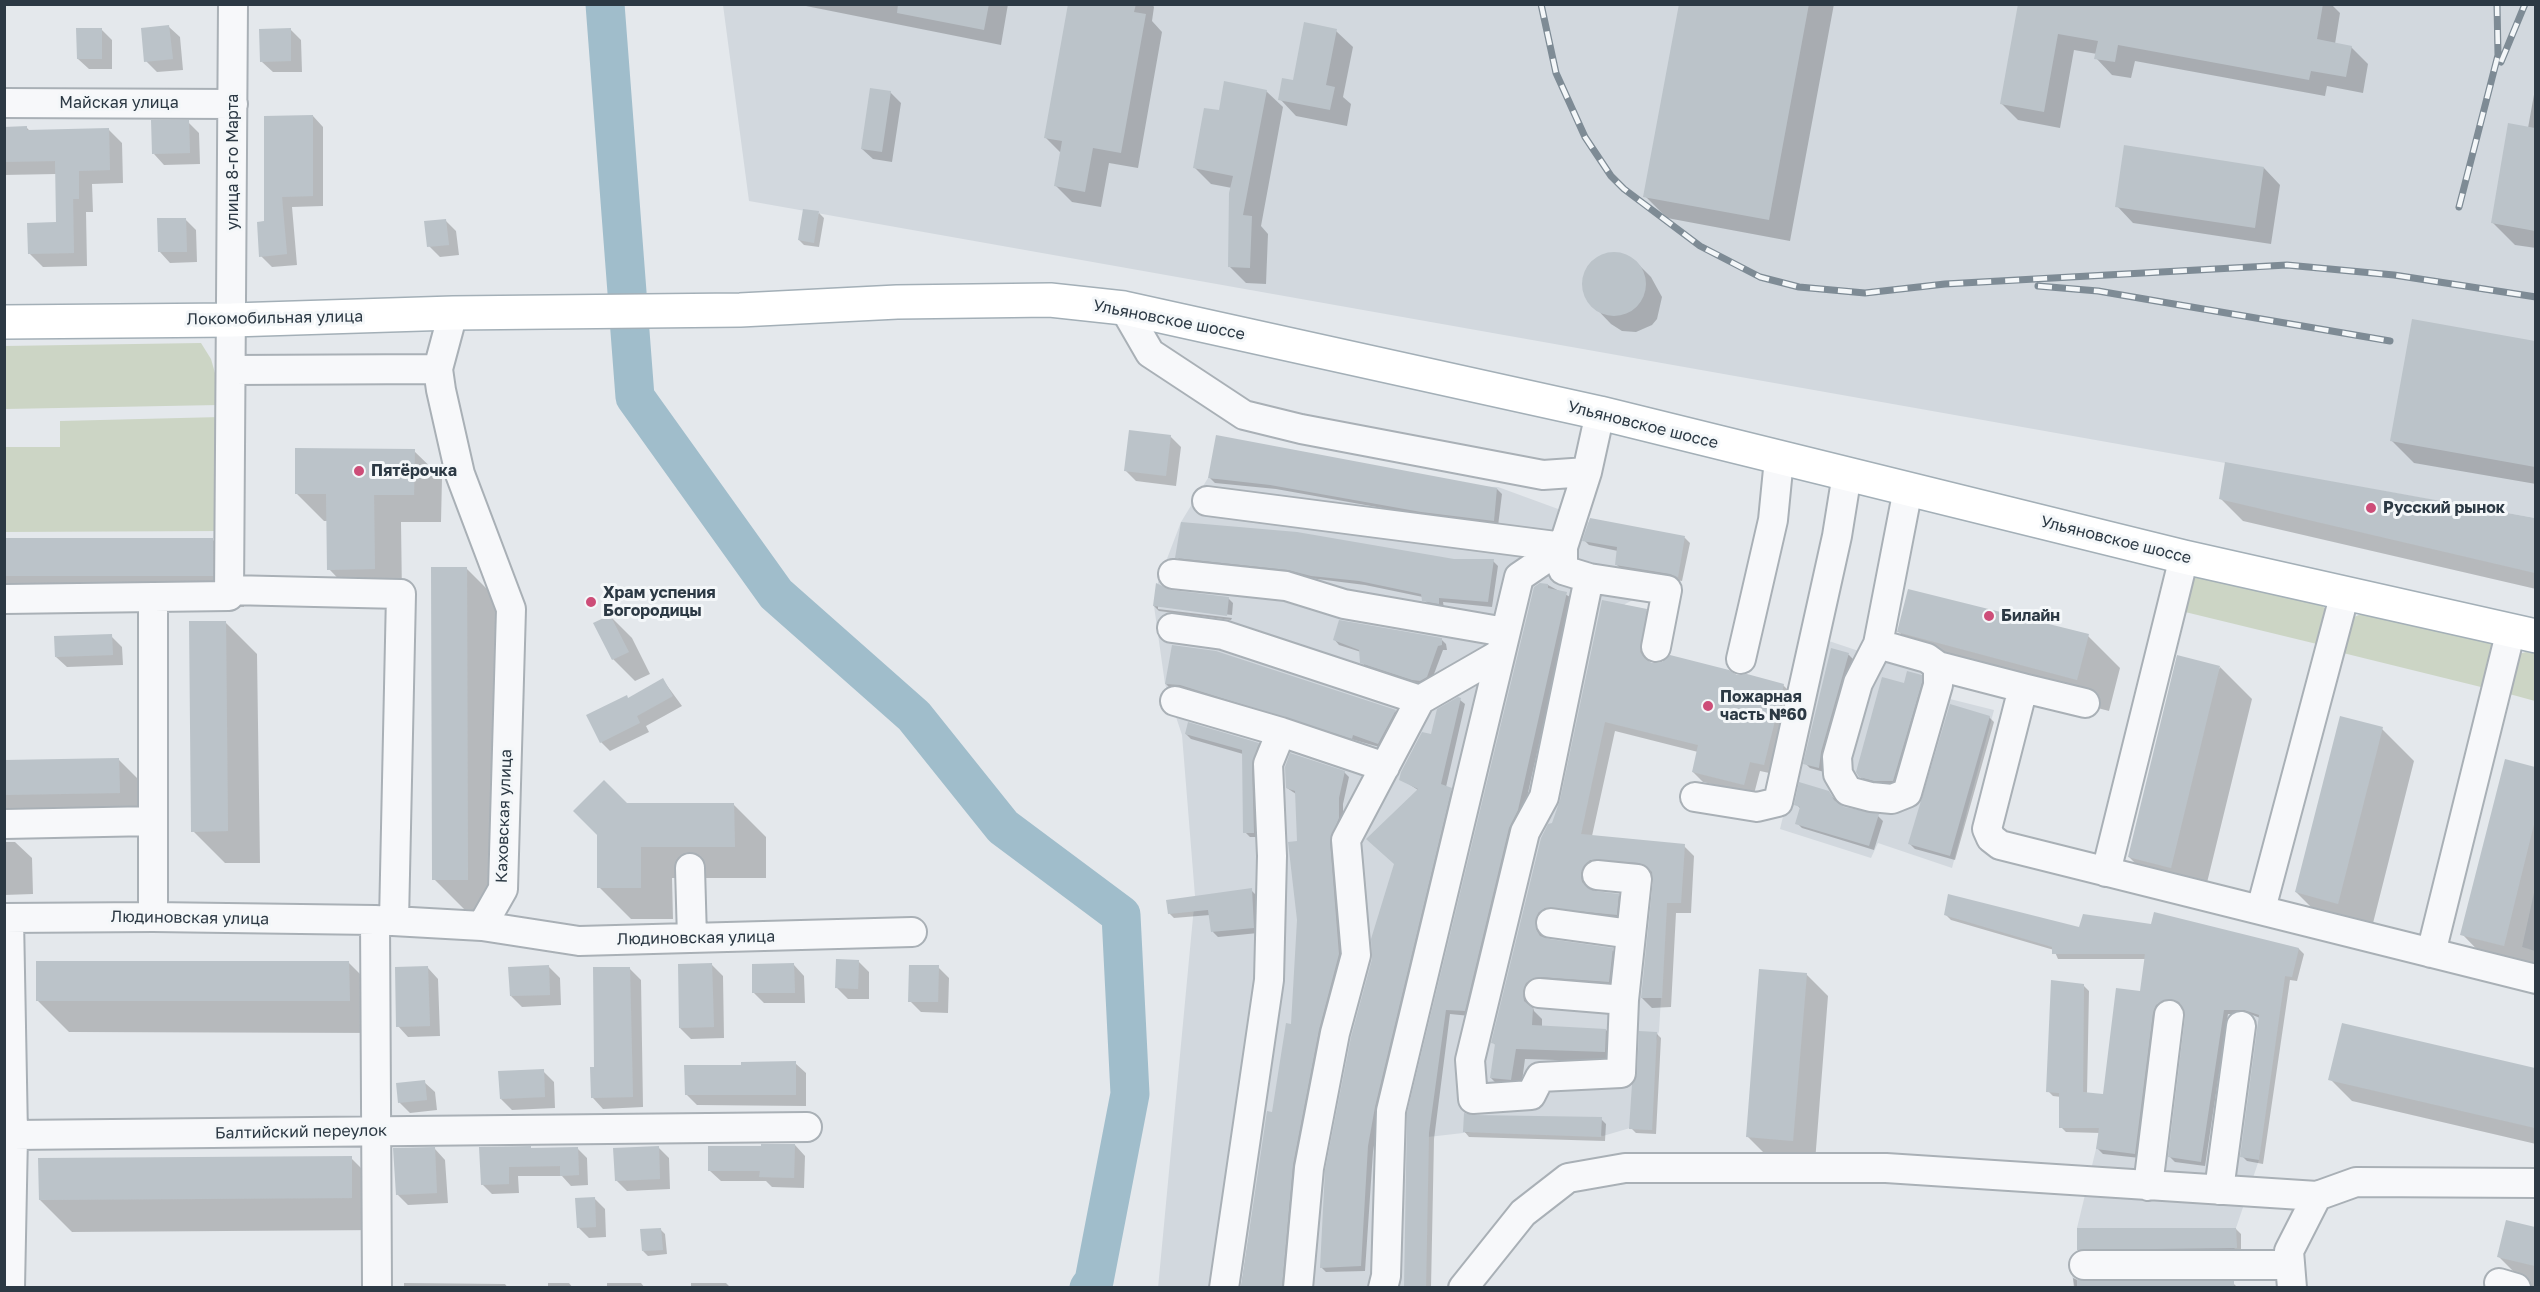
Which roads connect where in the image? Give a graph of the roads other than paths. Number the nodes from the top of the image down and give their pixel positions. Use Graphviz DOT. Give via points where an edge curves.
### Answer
graph roads {
  1 [pos="234,4"];
  2 [pos="4,103"];
  3 [pos="232,104"];
  4 [pos="1124,308"];
  5 [pos="453,313"];
  6 [pos="545,314"];
  7 [pos="232,320"];
  8 [pos="4,322"];
  9 [pos="438,369"];
  10 [pos="232,370"];
  11 [pos="1600,413"];
  12 [pos="1779,459"];
  13 [pos="1587,472"];
  14 [pos="1847,474"];
  15 [pos="1908,489"];
  16 [pos="1207,501"];
  17 [pos="1563,547"];
  18 [pos="2184,557"];
  19 [pos="1173,574"];
  20 [pos="1589,578"];
  21 [pos="229,590"];
  22 [pos="2345,593"];
  23 [pos="153,597"];
  24 [pos="4,599"];
  25 [pos="1172,628"];
  26 [pos="2523,633"];
  27 [pos="1503,643"];
  28 [pos="1878,644"];
  29 [pos="1656,647"];
  30 [pos="1741,659"];
  31 [pos="1938,666"];
  32 [pos="2023,688"];
  33 [pos="1420,700"];
  34 [pos="1175,701"];
  35 [pos="2085,703"];
  36 [pos="1281,732"];
  37 [pos="1385,767"];
  38 [pos="1695,796"];
  39 [pos="153,822"];
  40 [pos="4,824"];
  41 [pos="690,868"];
  42 [pos="2106,872"];
  43 [pos="1597,875"];
  44 [pos="2261,909"];
  45 [pos="153,917"];
  46 [pos="7,918"];
  47 [pos="385,921"];
  48 [pos="1551,923"];
  49 [pos="482,926"];
  50 [pos="912,932"];
  51 [pos="1631,934"];
  52 [pos="692,938"];
  53 [pos="2432,953"];
  54 [pos="2535,979"];
  55 [pos="1539,993"];
  56 [pos="1624,1000"];
  57 [pos="2169,1015"];
  58 [pos="2241,1026"];
  59 [pos="807,1127"];
  60 [pos="376,1131"];
  61 [pos="13,1135"];
  62 [pos="2535,1183"];
  63 [pos="2148,1186"];
  64 [pos="2219,1190"];
  65 [pos="2317,1196"];
  66 [pos="2085,1265"];
  67 [pos="2250,1276"];
  68 [pos="2291,1276"];
  69 [pos="10,1287"];
  70 [pos="377,1287"];
  71 [pos="1224,1287"];
  72 [pos="1298,1287"];
  73 [pos="1383,1287"];
  74 [pos="1463,1287"];
  1 -- 3 [label="street, улица 8-го Марта"];
  2 -- 3 [label="street, Майская улица"];
  3 -- 7 [label="street, улица 8-го Марта"];
  4 -- 6 [label="main road, Ульяновское шоссе" via="1050,300"];
  4 -- 11 [label="main road, Ульяновское шоссе"];
  4 -- 13 [label="street" via="1150,353 1244,416 1543,475"];
  5 -- 6 [label="main road, Локомобильная улица"];
  5 -- 7 [label="main road, Локомобильная улица"];
  5 -- 9 [label="street, Каховская улица"];
  7 -- 8 [label="main road, Локомобильная улица"];
  7 -- 10 [label="street, улица 8-го Марта"];
  9 -- 10 [label="street"];
  9 -- 49 [label="street, Каховская улица" via="460,474 511,609 503,889"];
  10 -- 21 [label="street, улица 8-го Марта"];
  11 -- 12 [label="main road, Ульяновское шоссе"];
  11 -- 13 [label="street"];
  12 -- 14 [label="main road, Ульяновское шоссе"];
  12 -- 30 [label="street" via="1773,520"];
  13 -- 17 [label="street"];
  14 -- 15 [label="main road, Ульяновское шоссе"];
  14 -- 38 [label="street" via="1778,802 1757,807"];
  15 -- 18 [label="main road, Ульяновское шоссе"];
  15 -- 28 [label="street"];
  16 -- 17 [label="street"];
  17 -- 20 [label="street" via="1563,570"];
  17 -- 27 [label="street" via="1519,576"];
  18 -- 22 [label="main road, Ульяновское шоссе"];
  18 -- 42 [label="street"];
  19 -- 27 [label="street" via="1286,586"];
  20 -- 29 [label="street" via="1667,590"];
  20 -- 56 [label="street" via="1544,797 1524,832 1470,1060 1473,1099 1531,1095 1540,1077 1621,1073"];
  21 -- 23 [label="street" via="229,596"];
  21 -- 47 [label="street" via="401,594"];
  22 -- 26 [label="main road, Ульяновское шоссе"];
  22 -- 44 [label="street"];
  23 -- 24 [label="street"];
  23 -- 39 [label="street"];
  25 -- 33 [label="street" via="1223,635"];
  26 -- 53 [label="street"];
  27 -- 33 [label="street"];
  27 -- 73 [label="street" via="1391,1111"];
  28 -- 31 [label="street" via="1927,658"];
  28 -- 31 [label="street" via="1858,683 1837,757 1838,774 1848,790 1892,799 1907,793 1938,685"];
  31 -- 32 [label="street"];
  32 -- 35 [label="street"];
  32 -- 42 [label="street" via="1987,829 1991,838 2000,845"];
  33 -- 37 [label="street"];
  34 -- 36 [label="street"];
  36 -- 37 [label="street"];
  36 -- 71 [label="street" via="1268,764 1272,856 1269,980"];
  37 -- 72 [label="street" via="1346,840 1356,955 1335,1033 1309,1168"];
  39 -- 40 [label="street"];
  39 -- 45 [label="street"];
  41 -- 52 [label="street"];
  42 -- 44 [label="street"];
  43 -- 51 [label="street" via="1636,879"];
  44 -- 53 [label="street"];
  45 -- 46 [label="street, Людиновская улица"];
  45 -- 47 [label="street, Людиновская улица"];
  46 -- 61 [label="street"];
  47 -- 49 [label="street"];
  47 -- 60 [label="street"];
  48 -- 51 [label="street"];
  49 -- 52 [label="street, Людиновская улица" via="579,941"];
  50 -- 52 [label="street, Людиновская улица"];
  51 -- 56 [label="street"];
  53 -- 54 [label="street"];
  55 -- 56 [label="street"];
  57 -- 63 [label="street"];
  58 -- 64 [label="street"];
  59 -- 60 [label="street, Балтийский переулок"];
  60 -- 61 [label="street, Балтийский переулок"];
  60 -- 70 [label="street"];
  61 -- 69 [label="street"];
  62 -- 65 [label="street" via="2356,1182"];
  63 -- 64 [label="street"];
  63 -- 74 [label="street" via="1886,1168 1625,1168 1568,1178 1523,1213"];
  64 -- 65 [label="street"];
  65 -- 68 [label="street" via="2289,1251"];
  66 -- 67 [label="street"];
  67 -- 68 [label="street"];
}
